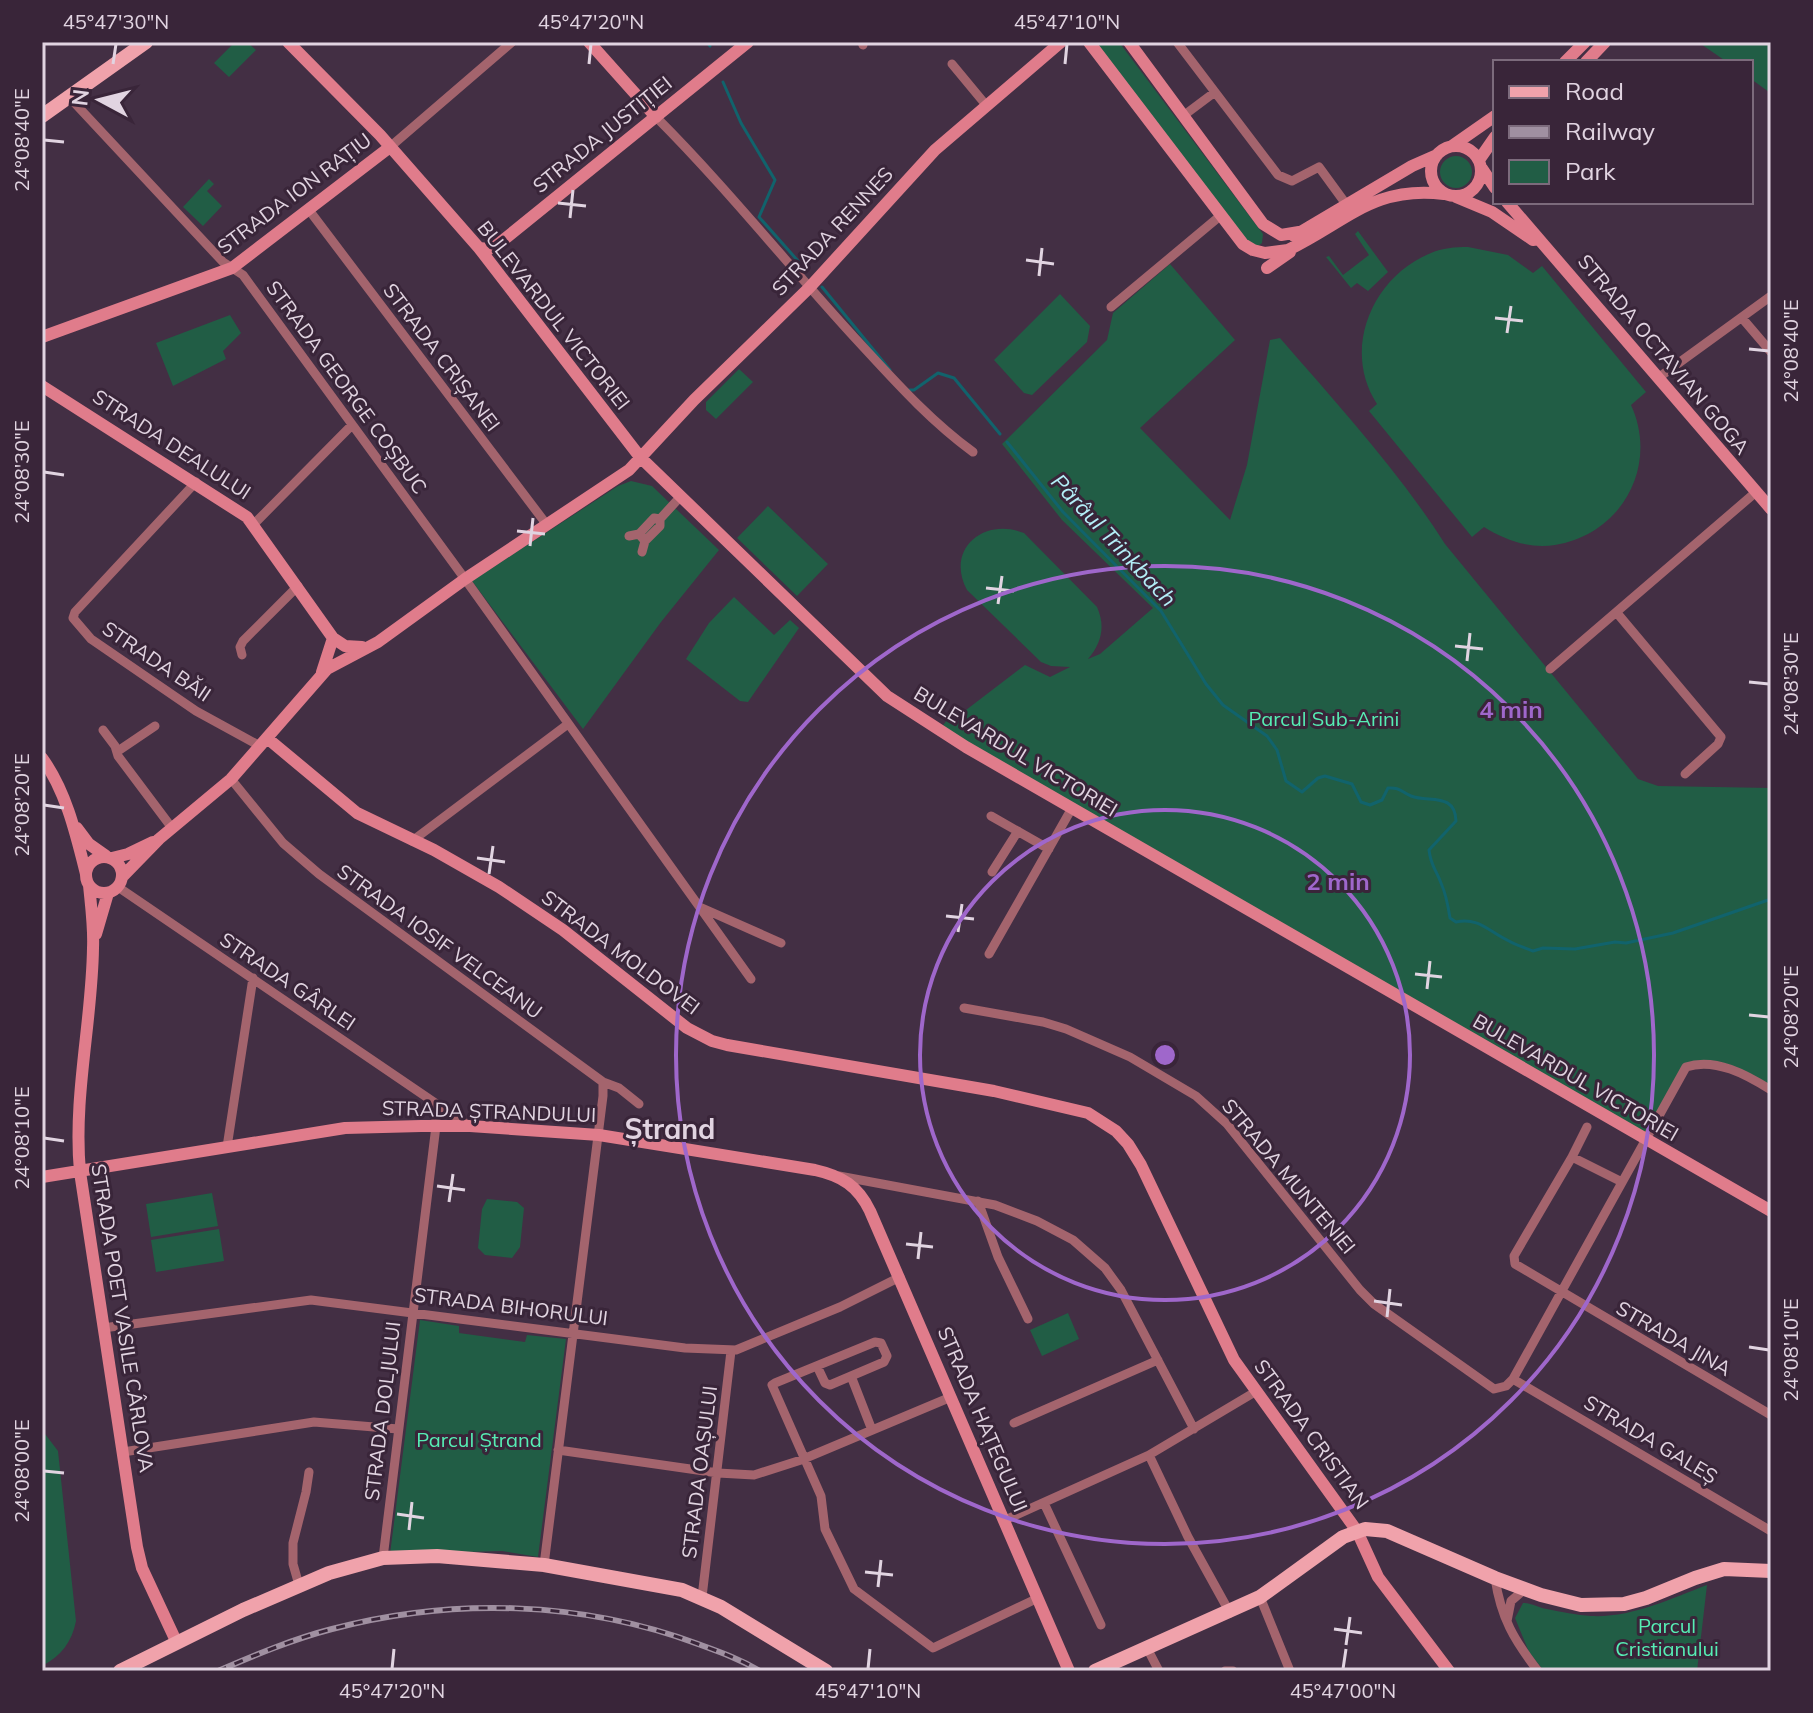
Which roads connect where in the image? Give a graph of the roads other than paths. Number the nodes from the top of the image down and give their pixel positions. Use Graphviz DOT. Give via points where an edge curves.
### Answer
graph roads {
  1 [pos="146,42"];
  2 [pos="288,42"];
  3 [pos="512,42"];
  4 [pos="589,42"];
  5 [pos="748,42"];
  6 [pos="1061,42"];
  7 [pos="1089,42"];
  8 [pos="1129,42"];
  9 [pos="1177,42"];
  10 [pos="1585,42"];
  11 [pos="1605,42"];
  12 [pos="1567,60"];
  13 [pos="1588,60"];
  14 [pos="952,64"];
  15 [pos="1215,92"];
  16 [pos="69,97"];
  17 [pos="986,105"];
  18 [pos="42,116"];
  19 [pos="1183,116"];
  20 [pos="656,117"];
  21 [pos="1493,117"];
  22 [pos="1493,141"];
  23 [pos="1451,146"];
  24 [pos="390,147"];
  25 [pos="1437,155"];
  26 [pos="1480,164"];
  27 [pos="1493,185"];
  28 [pos="1450,196"];
  29 [pos="1346,204"];
  30 [pos="1509,204"];
  31 [pos="309,210"];
  32 [pos="1220,216"];
  33 [pos="1303,236"];
  34 [pos="479,248"];
  35 [pos="1559,261"];
  36 [pos="232,268"];
  37 [pos="1267,268"];
  38 [pos="809,288"];
  39 [pos="1771,296"];
  40 [pos="1111,307"];
  41 [pos="1742,318"];
  42 [pos="42,337"];
  43 [pos="1771,352"];
  44 [pos="1658,378"];
  45 [pos="42,386"];
  46 [pos="352,425"];
  47 [pos="973,452"];
  48 [pos="640,457"];
  49 [pos="196,482"];
  50 [pos="1756,492"];
  51 [pos="681,496"];
  52 [pos="1771,509"];
  53 [pos="254,524"];
  54 [pos="547,525"];
  55 [pos="642,552"];
  56 [pos="465,579"];
  57 [pos="298,586"];
  58 [pos="1617,613"];
  59 [pos="333,638"];
  60 [pos="369,647"];
  61 [pos="242,655"];
  62 [pos="1550,669"];
  63 [pos="321,675"];
  64 [pos="568,724"];
  65 [pos="155,726"];
  66 [pos="103,730"];
  67 [pos="264,742"];
  68 [pos="118,751"];
  69 [pos="42,758"];
  70 [pos="1685,774"];
  71 [pos="231,779"];
  72 [pos="1072,808"];
  73 [pos="991,816"];
  74 [pos="71,818"];
  75 [pos="172,828"];
  76 [pos="1018,831"];
  77 [pos="159,839"];
  78 [pos="412,841"];
  79 [pos="1049,849"];
  80 [pos="109,857"];
  81 [pos="992,872"];
  82 [pos="87,880"];
  83 [pos="116,886"];
  84 [pos="702,908"];
  85 [pos="781,943"];
  86 [pos="94,945"];
  87 [pos="989,954"];
  88 [pos="253,978"];
  89 [pos="751,979"];
  90 [pos="964,1008"];
  91 [pos="603,1082"];
  92 [pos="1771,1090"];
  93 [pos="639,1104"];
  94 [pos="436,1106"];
  95 [pos="1088,1113"];
  96 [pos="436,1126"];
  97 [pos="470,1126"];
  98 [pos="1587,1127"];
  99 [pos="599,1135"];
  100 [pos="1644,1138"];
  101 [pos="227,1147"];
  102 [pos="1572,1157"];
  103 [pos="80,1172"];
  104 [pos="839,1176"];
  105 [pos="42,1177"];
  106 [pos="1620,1181"];
  107 [pos="854,1186"];
  108 [pos="978,1201"];
  109 [pos="1771,1211"];
  110 [pos="900,1277"];
  111 [pos="1560,1291"];
  112 [pos="413,1311"];
  113 [pos="1028,1319"];
  114 [pos="103,1328"];
  115 [pos="574,1333"];
  116 [pos="731,1351"];
  117 [pos="1158,1360"];
  118 [pos="817,1366"];
  119 [pos="851,1376"];
  120 [pos="1513,1379"];
  121 [pos="1255,1392"];
  122 [pos="951,1397"];
  123 [pos="1771,1415"];
  124 [pos="1014,1423"];
  125 [pos="398,1429"];
  126 [pos="1194,1429"];
  127 [pos="872,1430"];
  128 [pos="558,1450"];
  129 [pos="123,1452"];
  130 [pos="1149,1455"];
  131 [pos="805,1459"];
  132 [pos="309,1472"];
  133 [pos="718,1473"];
  134 [pos="1044,1503"];
  135 [pos="1005,1520"];
  136 [pos="1357,1531"];
  137 [pos="1771,1531"];
  138 [pos="383,1558"];
  139 [pos="544,1565"];
  140 [pos="1771,1571"];
  141 [pos="1495,1578"];
  142 [pos="299,1585"];
  143 [pos="1525,1589"];
  144 [pos="702,1597"];
  145 [pos="1260,1597"];
  146 [pos="1038,1598"];
  147 [pos="1230,1613"];
  148 [pos="1506,1624"];
  149 [pos="1101,1625"];
  150 [pos="176,1641"];
  151 [pos="1147,1648"];
  152 [pos="120,1671"];
  153 [pos="826,1671"];
  154 [pos="1069,1671"];
  155 [pos="1095,1671"];
  156 [pos="1159,1671"];
  157 [pos="1225,1671"];
  158 [pos="1233,1671"];
  159 [pos="1290,1671"];
  160 [pos="1449,1671"];
  161 [pos="1538,1671"];
  1 -- 16 [label="main road"];
  2 -- 24 [label="street, BULEVARDUL VICTORIEI"];
  3 -- 24 [label="street"];
  4 -- 20 [label="street"];
  5 -- 20 [label="street, STRADA JUSTIȚIEI"];
  6 -- 17 [label="street, STRADA RENNES"];
  7 -- 32 [label="street"];
  8 -- 19 [label="street"];
  9 -- 15 [label="street"];
  10 -- 12 [label="street"];
  11 -- 13 [label="street"];
  14 -- 17 [label="street"];
  15 -- 19 [label="street"];
  15 -- 29 [label="street" via="1278,175 1292,181 1319,167"];
  16 -- 18 [label="main road"];
  16 -- 36 [label="street, STRADA GEORGE COȘBUC"];
  17 -- 38 [label="street, STRADA RENNES" via="935,150"];
  19 -- 33 [label="street" via="1268,229"];
  20 -- 34 [label="street, STRADA JUSTIȚIEI" via="496,246"];
  20 -- 38 [label="street"];
  21 -- 23 [label="street"];
  22 -- 26 [label="street"];
  23 -- 25 [label="street"];
  23 -- 26 [label="street" via="1467,149"];
  24 -- 31 [label="street, STRADA ION RAȚIU"];
  24 -- 34 [label="street, BULEVARDUL VICTORIEI"];
  25 -- 28 [label="street" via="1431,176"];
  25 -- 29 [label="street"];
  26 -- 27 [label="street"];
  26 -- 28 [label="street" via="1477,186 1468,194"];
  28 -- 33 [label="street" via="1388,195"];
  28 -- 35 [label="street, STRADA OCTAVIAN GOGA" via="1501,218"];
  29 -- 33 [label="street"];
  30 -- 35 [label="street, STRADA OCTAVIAN GOGA"];
  31 -- 36 [label="street, STRADA ION RAȚIU"];
  31 -- 54 [label="street, STRADA CRIȘANEI"];
  32 -- 33 [label="street" via="1243,244 1265,253"];
  32 -- 40 [label="street"];
  33 -- 37 [label="street"];
  34 -- 48 [label="street, BULEVARDUL VICTORIEI"];
  35 -- 44 [label="street, STRADA OCTAVIAN GOGA"];
  36 -- 42 [label="street, STRADA ION RAȚIU"];
  36 -- 46 [label="street, STRADA GEORGE COȘBUC" via="243,275"];
  38 -- 47 [label="street" via="919,407"];
  38 -- 48 [label="street, STRADA RENNES"];
  39 -- 41 [label="street"];
  41 -- 43 [label="street"];
  41 -- 44 [label="street"];
  44 -- 50 [label="street, STRADA OCTAVIAN GOGA"];
  45 -- 49 [label="street, STRADA DEALULUI"];
  46 -- 53 [label="street"];
  46 -- 56 [label="street, STRADA GEORGE COȘBUC"];
  48 -- 51 [label="street, BULEVARDUL VICTORIEI"];
  48 -- 54 [label="street, STRADA RENNES" via="629,470"];
  49 -- 53 [label="street, STRADA DEALULUI"];
  49 -- 67 [label="street, STRADA BĂII" via="73,618 91,639 196,711"];
  50 -- 52 [label="street, STRADA OCTAVIAN GOGA"];
  50 -- 58 [label="street"];
  51 -- 55 [label="street" via="660,519 660,526 638,537"];
  51 -- 72 [label="street, BULEVARDUL VICTORIEI" via="887,696"];
  53 -- 57 [label="street, STRADA DEALULUI"];
  54 -- 56 [label="street, STRADA RENNES"];
  56 -- 60 [label="street, STRADA RENNES"];
  56 -- 64 [label="street, STRADA GEORGE COȘBUC"];
  57 -- 59 [label="street, STRADA DEALULUI"];
  57 -- 61 [label="street" via="243,641"];
  58 -- 62 [label="street"];
  58 -- 70 [label="street" via="1721,737"];
  59 -- 60 [label="street" via="345,646"];
  59 -- 63 [label="street"];
  60 -- 63 [label="street, STRADA RENNES"];
  63 -- 67 [label="street"];
  64 -- 78 [label="street"];
  64 -- 84 [label="street, STRADA GEORGE COȘBUC"];
  65 -- 68 [label="street"];
  66 -- 68 [label="street"];
  67 -- 71 [label="street"];
  67 -- 78 [label="street, STRADA MOLDOVEI" via="350,808"];
  68 -- 75 [label="street"];
  69 -- 74 [label="street"];
  71 -- 75 [label="street"];
  71 -- 91 [label="street, STRADA IOSIF VELCEANU" via="283,843 311,868"];
  72 -- 79 [label="street"];
  72 -- 100 [label="street, BULEVARDUL VICTORIEI"];
  73 -- 76 [label="street"];
  74 -- 80 [label="street" via="89,844"];
  74 -- 82 [label="street, STRADA POET VASILE CÂRLOVA"];
  75 -- 77 [label="street"];
  76 -- 79 [label="street"];
  76 -- 81 [label="street"];
  77 -- 80 [label="street"];
  77 -- 83 [label="street"];
  78 -- 95 [label="street, STRADA MOLDOVEI" via="511,894 687,1028 712,1041"];
  79 -- 87 [label="street"];
  80 -- 82 [label="street" via="90,863"];
  80 -- 83 [label="street" via="120,866"];
  82 -- 83 [label="street" via="98,892"];
  82 -- 86 [label="street, STRADA POET VASILE CÂRLOVA"];
  83 -- 86 [label="street, STRADA POET VASILE CÂRLOVA"];
  83 -- 88 [label="street, STRADA GÂRLEI"];
  84 -- 85 [label="street"];
  84 -- 89 [label="street, STRADA GEORGE COȘBUC"];
  86 -- 103 [label="street, STRADA POET VASILE CÂRLOVA"];
  88 -- 94 [label="street, STRADA GÂRLEI"];
  88 -- 101 [label="street"];
  90 -- 120 [label="street, STRADA MUNTENIEI" via="1066,1029 1130,1057 1196,1096 1227,1124 1374,1304 1487,1386 1501,1388"];
  91 -- 93 [label="street, STRADA IOSIF VELCEANU"];
  91 -- 99 [label="street"];
  92 -- 100 [label="street" via="1740,1071 1697,1063 1686,1067"];
  94 -- 96 [label="street"];
  94 -- 97 [label="street, STRADA GÂRLEI"];
  95 -- 121 [label="street, STRADA CRISTIAN" via="1116,1131 1135,1153 1234,1360"];
  96 -- 97 [label="street, STRADA ȘTRANDULUI"];
  96 -- 101 [label="street, STRADA ȘTRANDULUI" via="345,1128"];
  96 -- 112 [label="street, STRADA DOLJULUI"];
  97 -- 99 [label="street, STRADA ȘTRANDULUI"];
  98 -- 102 [label="street"];
  99 -- 104 [label="street, STRADA ȘTRANDULUI"];
  99 -- 115 [label="street"];
  100 -- 106 [label="street"];
  100 -- 109 [label="street, BULEVARDUL VICTORIEI"];
  101 -- 103 [label="street, STRADA ȘTRANDULUI"];
  102 -- 106 [label="street"];
  102 -- 111 [label="street, STRADA JINA" via="1513,1260"];
  103 -- 105 [label="street, STRADA ȘTRANDULUI"];
  103 -- 114 [label="street, STRADA POET VASILE CÂRLOVA"];
  104 -- 107 [label="street, STRADA ȘTRANDULUI"];
  104 -- 108 [label="street, STRADA ȘTRANDULUI"];
  106 -- 111 [label="street"];
  107 -- 110 [label="street, STRADA HAȚEGULUI"];
  108 -- 113 [label="street"];
  108 -- 117 [label="street, STRADA ȘTRANDULUI" via="1037,1221 1086,1250 1113,1277"];
  110 -- 116 [label="street, STRADA BIHORULUI"];
  110 -- 122 [label="street, STRADA HAȚEGULUI"];
  111 -- 120 [label="street"];
  111 -- 123 [label="street, STRADA JINA"];
  112 -- 114 [label="street, STRADA BIHORULUI" via="311,1300"];
  112 -- 115 [label="street, STRADA BIHORULUI"];
  112 -- 125 [label="street, STRADA DOLJULUI"];
  114 -- 129 [label="street, STRADA POET VASILE CÂRLOVA"];
  115 -- 116 [label="street, STRADA BIHORULUI"];
  115 -- 128 [label="street"];
  116 -- 133 [label="street, STRADA OAȘULUI"];
  117 -- 124 [label="street"];
  117 -- 126 [label="street, STRADA ȘTRANDULUI"];
  118 -- 119 [label="street" via="827,1385"];
  118 -- 119 [label="street" via="881,1343 884,1362"];
  118 -- 131 [label="street" via="772,1385"];
  119 -- 127 [label="street"];
  120 -- 137 [label="street, STRADA GALEȘ"];
  121 -- 126 [label="street"];
  121 -- 136 [label="street, STRADA CRISTIAN"];
  122 -- 127 [label="street"];
  122 -- 135 [label="street, STRADA HAȚEGULUI"];
  125 -- 129 [label="street" via="314,1422"];
  125 -- 138 [label="street, STRADA DOLJULUI"];
  126 -- 130 [label="street"];
  127 -- 131 [label="street"];
  128 -- 133 [label="street"];
  128 -- 139 [label="street"];
  129 -- 150 [label="street, STRADA POET VASILE CÂRLOVA" via="142,1568"];
  130 -- 134 [label="street"];
  130 -- 147 [label="street"];
  131 -- 133 [label="street" via="754,1475"];
  131 -- 146 [label="street" via="821,1496 825,1529 854,1589 933,1648"];
  132 -- 142 [label="street" via="293,1543"];
  133 -- 144 [label="street, STRADA OAȘULUI"];
  134 -- 135 [label="street"];
  134 -- 149 [label="street"];
  135 -- 146 [label="street, STRADA HAȚEGULUI"];
  136 -- 141 [label="main road, STRADA CRISTIAN" via="1387,1531"];
  136 -- 145 [label="main road"];
  136 -- 160 [label="street" via="1378,1577"];
  138 -- 139 [label="main road" via="471,1557"];
  138 -- 142 [label="main road"];
  139 -- 144 [label="main road"];
  140 -- 143 [label="main road, STRADA CRISTIAN" via="1724,1569 1646,1598 1602,1606 1560,1601"];
  141 -- 143 [label="main road, STRADA CRISTIAN"];
  141 -- 148 [label="street"];
  142 -- 150 [label="main road"];
  143 -- 148 [label="street" via="1511,1601"];
  144 -- 153 [label="main road"];
  145 -- 147 [label="main road"];
  145 -- 159 [label="street"];
  146 -- 154 [label="street, STRADA HAȚEGULUI"];
  147 -- 151 [label="main road"];
  148 -- 161 [label="street"];
  150 -- 152 [label="main road"];
  151 -- 155 [label="main road"];
  151 -- 156 [label="street"];
  157 -- 158 [label="street"];
}
